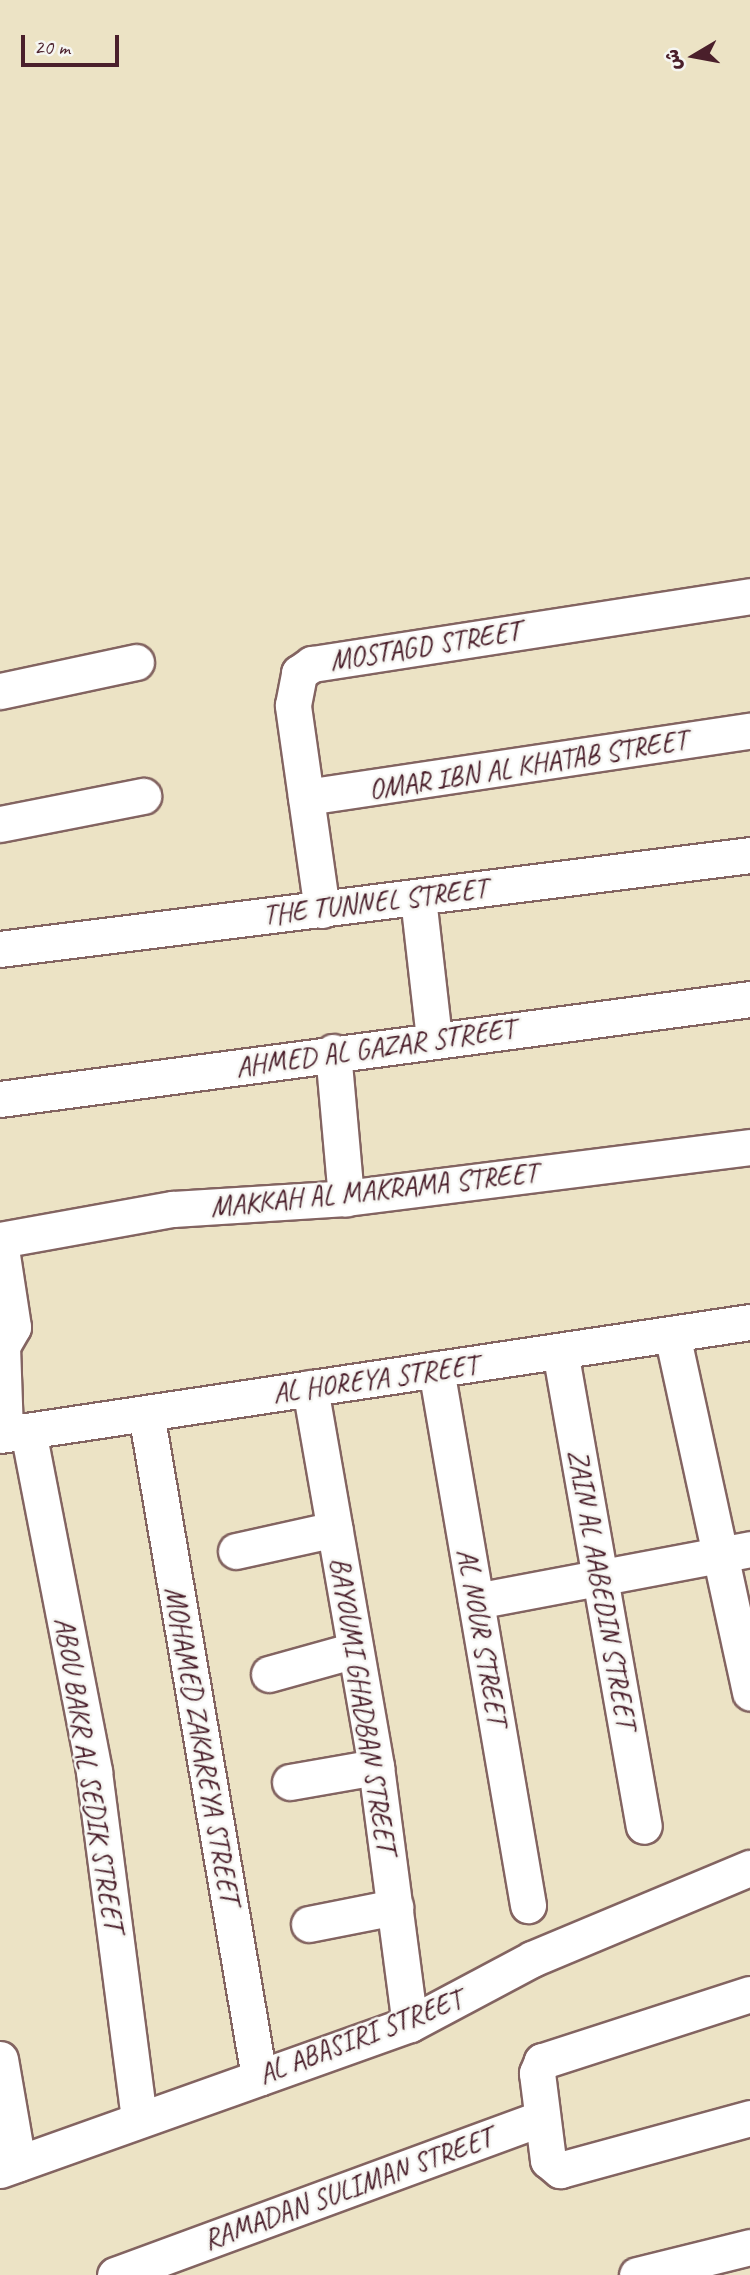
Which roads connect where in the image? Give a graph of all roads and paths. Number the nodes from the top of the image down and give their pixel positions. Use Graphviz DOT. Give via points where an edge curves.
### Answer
graph roads {
  1 [pos="750,596"];
  2 [pos="135,662"];
  3 [pos="0,691"];
  4 [pos="750,731"];
  5 [pos="143,796"];
  6 [pos="306,797"];
  7 [pos="0,824"];
  8 [pos="750,855"];
  9 [pos="418,898"];
  10 [pos="322,910"];
  11 [pos="0,949"];
  12 [pos="750,999"];
  13 [pos="434,1039"];
  14 [pos="333,1052"];
  15 [pos="0,1099"];
  16 [pos="750,1147"];
  17 [pos="346,1198"];
  18 [pos="0,1241"];
  19 [pos="750,1322"];
  20 [pos="672,1334"];
  21 [pos="560,1351"];
  22 [pos="436,1370"];
  23 [pos="310,1388"];
  24 [pos="146,1413"];
  25 [pos="11,1433"];
  26 [pos="335,1529"];
  27 [pos="236,1551"];
  28 [pos="734,1551"];
  29 [pos="600,1573"];
  30 [pos="476,1601"];
  31 [pos="355,1650"];
  32 [pos="269,1674"];
  33 [pos="750,1693"];
  34 [pos="376,1767"];
  35 [pos="290,1782"];
  36 [pos="644,1826"];
  37 [pos="750,1868"];
  38 [pos="528,1905"];
  39 [pos="395,1907"];
  40 [pos="309,1924"];
  41 [pos="750,1994"];
  42 [pos="410,2024"];
  43 [pos="0,2059"];
  44 [pos="259,2077"];
  45 [pos="542,2118"];
  46 [pos="750,2118"];
  47 [pos="139,2119"];
  48 [pos="9,2167"];
  49 [pos="750,2248"];
  50 [pos="674,2271"];
  51 [pos="115,2275"];
  52 [pos="637,2275"];
  1 -- 6 [label="street, MOSTAGD STREET" via="313,664 292,689"];
  2 -- 3 [label="street"];
  4 -- 6 [label="street, OMAR IBN AL KHATAB STREET"];
  5 -- 7 [label="street"];
  6 -- 10 [label="street, MOSTAGD STREET"];
  8 -- 9 [label="street, THE TUNNEL STREET"];
  9 -- 10 [label="street, THE TUNNEL STREET"];
  9 -- 13 [label="street"];
  10 -- 11 [label="street, THE TUNNEL STREET"];
  12 -- 13 [label="street, AHMED AL GAZAR STREET"];
  13 -- 14 [label="street, AHMED AL GAZAR STREET"];
  14 -- 15 [label="street, AHMED AL GAZAR STREET"];
  14 -- 17 [label="street"];
  16 -- 17 [label="street, MAKKAH AL MAKRAMA STREET"];
  17 -- 18 [label="street, MAKKAH AL MAKRAMA STREET" via="173,1209"];
  18 -- 25 [label="street, ABOU BAKR AL SEDIK STREET" via="13,1327 2,1346"];
  19 -- 20 [label="street, AL HOREYA STREET"];
  20 -- 21 [label="street, AL HOREYA STREET"];
  20 -- 28 [label="street"];
  21 -- 22 [label="street, AL HOREYA STREET"];
  21 -- 29 [label="street, ZAIN AL AABEDIN STREET"];
  22 -- 23 [label="street, AL HOREYA STREET"];
  22 -- 30 [label="street, AL NOUR STREET"];
  23 -- 24 [label="street, AL HOREYA STREET"];
  23 -- 26 [label="street, BAYOUMI GHADBAN STREET"];
  24 -- 25 [label="street, AL HOREYA STREET"];
  24 -- 44 [label="street, MOHAMED ZAKAREYA STREET"];
  25 -- 47 [label="street, ABOU BAKR AL SEDIK STREET" via="94,1772"];
  26 -- 27 [label="street"];
  26 -- 31 [label="street, BAYOUMI GHADBAN STREET"];
  28 -- 29 [label="street"];
  28 -- 33 [label="street"];
  29 -- 30 [label="street"];
  29 -- 36 [label="street, ZAIN AL AABEDIN STREET"];
  30 -- 38 [label="street, AL NOUR STREET"];
  31 -- 32 [label="street"];
  31 -- 34 [label="street, BAYOUMI GHADBAN STREET"];
  34 -- 35 [label="street"];
  34 -- 39 [label="street, BAYOUMI GHADBAN STREET"];
  37 -- 42 [label="street, AL ABASIRI STREET" via="532,1959"];
  39 -- 40 [label="street"];
  39 -- 42 [label="street, BAYOUMI GHADBAN STREET"];
  41 -- 45 [label="street" via="542,2061 537,2073"];
  42 -- 44 [label="street, AL ABASIRI STREET"];
  43 -- 48 [label="street"];
  44 -- 47 [label="street, AL ABASIRI STREET"];
  45 -- 46 [label="street" via="548,2160 560,2170"];
  45 -- 51 [label="street, RAMADAN SULIMAN STREET"];
  47 -- 48 [label="street, AL ABASIRI STREET"];
  49 -- 50 [label="street"];
  50 -- 52 [label="street"];
}
